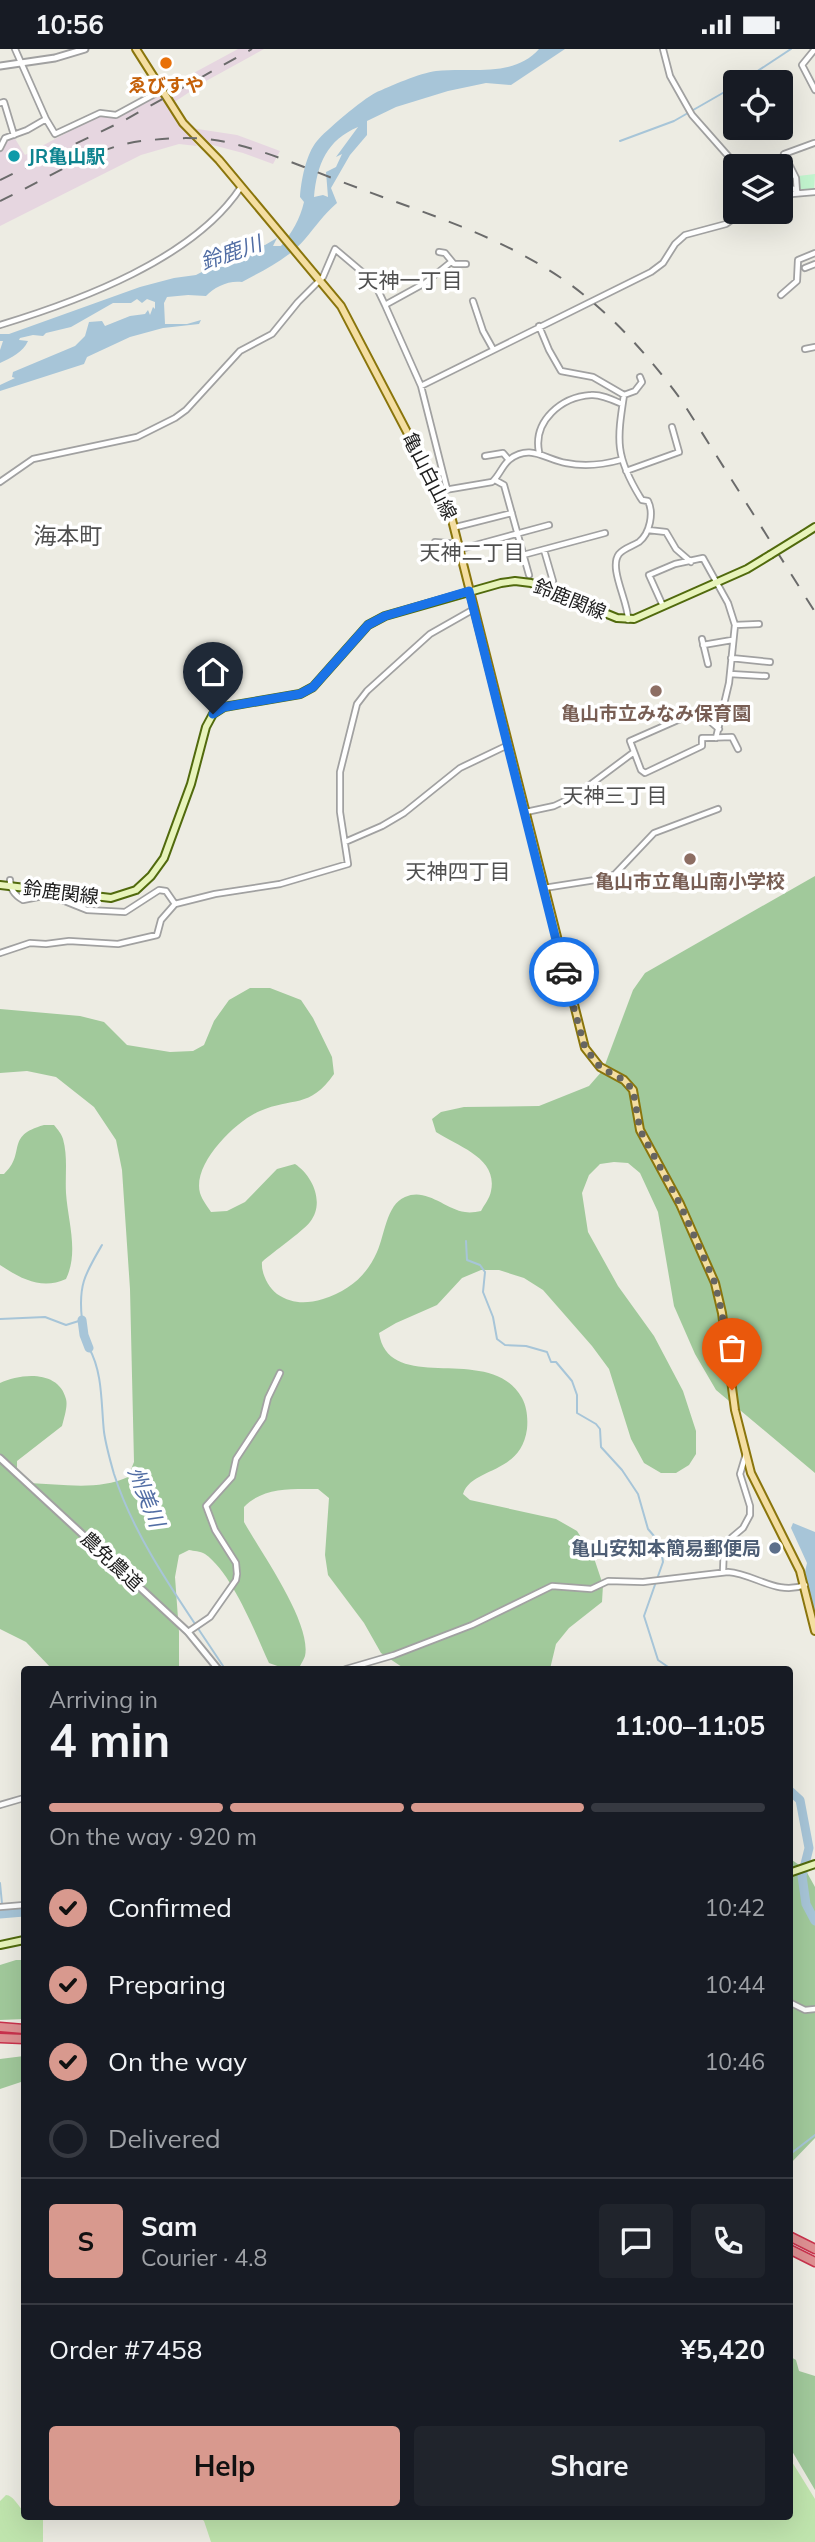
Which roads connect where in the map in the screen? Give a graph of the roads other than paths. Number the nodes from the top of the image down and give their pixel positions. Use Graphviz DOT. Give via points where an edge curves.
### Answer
graph roads {
  1 [pos="15,49"];
  2 [pos="85,49"];
  3 [pos="136,49"];
  4 [pos="663,49"];
  5 [pos="815,49"];
  6 [pos="21,63"];
  7 [pos="0,66"];
  8 [pos="162,90"];
  9 [pos="815,90"];
  10 [pos="0,103"];
  11 [pos="46,120"];
  12 [pos="14,135"];
  13 [pos="815,144"];
  14 [pos="0,148"];
  15 [pos="727,154"];
  16 [pos="243,188"];
  17 [pos="793,190"];
  18 [pos="797,192"];
  19 [pos="815,192"];
  20 [pos="793,193"];
  21 [pos="726,224"];
  22 [pos="439,252"];
  23 [pos="815,253"];
  24 [pos="451,262"];
  25 [pos="466,264"];
  26 [pos="815,264"];
  27 [pos="805,268"];
  28 [pos="319,278"];
  29 [pos="781,295"];
  30 [pos="473,301"];
  31 [pos="385,305"];
  32 [pos="0,325"];
  33 [pos="539,326"];
  34 [pos="815,347"];
  35 [pos="493,349"];
  36 [pos="805,349"];
  37 [pos="640,377"];
  38 [pos="421,386"];
  39 [pos="624,395"];
  40 [pos="623,404"];
  41 [pos="672,426"];
  42 [pos="538,452"];
  43 [pos="485,456"];
  44 [pos="509,460"];
  45 [pos="620,460"];
  46 [pos="626,471"];
  47 [pos="495,480"];
  48 [pos="0,482"];
  49 [pos="447,489"];
  50 [pos="439,491"];
  51 [pos="512,513"];
  52 [pos="549,525"];
  53 [pos="456,527"];
  54 [pos="815,527"];
  55 [pos="648,530"];
  56 [pos="518,533"];
  57 [pos="605,533"];
  58 [pos="435,541"];
  59 [pos="461,546"];
  60 [pos="544,550"];
  61 [pos="523,555"];
  62 [pos="691,562"];
  63 [pos="529,575"];
  64 [pos="553,581"];
  65 [pos="716,582"];
  66 [pos="469,591"];
  67 [pos="664,607"];
  68 [pos="474,609"];
  69 [pos="628,619"];
  70 [pos="759,624"];
  71 [pos="735,625"];
  72 [pos="732,640"];
  73 [pos="731,658"];
  74 [pos="770,661"];
  75 [pos="708,664"];
  76 [pos="730,674"];
  77 [pos="766,676"];
  78 [pos="719,729"];
  79 [pos="716,738"];
  80 [pos="508,745"];
  81 [pos="738,749"];
  82 [pos="634,752"];
  83 [pos="718,809"];
  84 [pos="525,813"];
  85 [pos="345,842"];
  86 [pos="10,883"];
  87 [pos="0,885"];
  88 [pos="543,888"];
  89 [pos="175,904"];
  90 [pos="0,953"];
  91 [pos="279,1373"];
  92 [pos="746,1453"];
  93 [pos="0,1458"];
  94 [pos="723,1572"];
  95 [pos="805,1585"];
  96 [pos="815,1631"];
  97 [pos="188,1632"];
  98 [pos="216,1666"];
  99 [pos="356,1666"];
  100 [pos="21,1799"];
  101 [pos="0,1805"];
  102 [pos="815,1864"];
  103 [pos="793,1872"];
  104 [pos="21,1905"];
  105 [pos="3,1907"];
  106 [pos="21,1941"];
  107 [pos="0,1945"];
  108 [pos="793,2004"];
  109 [pos="815,2009"];
  110 [pos="0,2027"];
  111 [pos="21,2029"];
  112 [pos="0,2038"];
  113 [pos="21,2039"];
  114 [pos="793,2239"];
  115 [pos="815,2249"];
  116 [pos="793,2251"];
  117 [pos="815,2262"];
  1 -- 6 [label="street"];
  2 -- 6 [label="street"];
  3 -- 8 [label="main road, 亀山白山線"];
  4 -- 15 [label="street" via="674,85 690,112"];
  5 -- 9 [label="street" via="802,65"];
  6 -- 7 [label="street"];
  6 -- 11 [label="street"];
  8 -- 11 [label="street" via="116,115 100,113 55,134"];
  8 -- 16 [label="main road, 亀山白山線" via="185,126"];
  10 -- 12 [label="street" via="4,102"];
  11 -- 12 [label="street"];
  12 -- 14 [label="street" via="5,138"];
  13 -- 18 [label="street" via="784,154 796,178"];
  16 -- 28 [label="main road, 亀山白山線"];
  16 -- 32 [label="street" via="197,234 169,254 81,296"];
  17 -- 18 [label="street"];
  18 -- 19 [label="street"];
  18 -- 20 [label="street"];
  21 -- 33 [label="street" via="685,235 651,272"];
  22 -- 24 [label="street"];
  23 -- 29 [label="street" via="798,260 797,281"];
  24 -- 25 [label="street"];
  24 -- 31 [label="street"];
  26 -- 27 [label="street"];
  28 -- 31 [label="street" via="335,249 374,282"];
  28 -- 48 [label="street" via="272,334 240,351 175,418 137,437 33,459"];
  28 -- 50 [label="main road, 亀山白山線" via="341,306"];
  30 -- 35 [label="street"];
  31 -- 38 [label="street"];
  33 -- 35 [label="street"];
  33 -- 39 [label="street" via="561,371 593,377"];
  34 -- 36 [label="street"];
  35 -- 38 [label="street"];
  37 -- 39 [label="street" via="637,389"];
  38 -- 49 [label="street"];
  39 -- 40 [label="street"];
  40 -- 42 [label="street" via="592,394 560,404 540,426"];
  40 -- 45 [label="street"];
  41 -- 46 [label="street" via="679,452"];
  42 -- 44 [label="street"];
  42 -- 45 [label="street" via="579,465"];
  43 -- 44 [label="street" via="503,453"];
  44 -- 47 [label="street"];
  45 -- 46 [label="street"];
  46 -- 55 [label="street" via="642,500 650,503"];
  47 -- 49 [label="street"];
  47 -- 51 [label="street" via="504,485"];
  49 -- 50 [label="street"];
  50 -- 53 [label="main road, 亀山白山線"];
  51 -- 53 [label="street"];
  51 -- 56 [label="street"];
  52 -- 56 [label="street"];
  53 -- 59 [label="main road, 亀山白山線"];
  54 -- 65 [label="main road, 鈴鹿関線, bridge"];
  55 -- 62 [label="street" via="666,532"];
  55 -- 69 [label="street" via="618,557"];
  56 -- 59 [label="street"];
  56 -- 61 [label="street"];
  57 -- 60 [label="street"];
  58 -- 59 [label="street"];
  59 -- 66 [label="main road, 亀山白山線"];
  60 -- 61 [label="street"];
  60 -- 64 [label="street"];
  61 -- 63 [label="street"];
  62 -- 65 [label="street" via="703,558"];
  62 -- 67 [label="street" via="675,563 649,575"];
  65 -- 67 [label="main road, 鈴鹿関線"];
  65 -- 71 [label="street"];
  66 -- 68 [label="main road, 亀山白山線"];
  66 -- 69 [label="main road, 鈴鹿関線" via="509,581 527,582"];
  66 -- 86 [label="main road, 鈴鹿関線" via="368,625 313,687 300,694 224,707 213,714 164,858 135,890 111,898"];
  67 -- 69 [label="main road, 鈴鹿関線"];
  68 -- 80 [label="main road, 亀山白山線"];
  68 -- 85 [label="street" via="430,633 358,701 340,772"];
  70 -- 71 [label="street"];
  71 -- 72 [label="street"];
  72 -- 73 [label="street"];
  72 -- 75 [label="street" via="702,642"];
  73 -- 74 [label="street"];
  73 -- 76 [label="street"];
  76 -- 77 [label="street"];
  76 -- 78 [label="street"];
  78 -- 79 [label="street"];
  78 -- 82 [label="street" via="705,708 630,741"];
  79 -- 81 [label="street" via="732,737"];
  79 -- 82 [label="street" via="702,738 702,747 645,773"];
  80 -- 84 [label="main road, 亀山白山線"];
  80 -- 85 [label="street" via="460,768 404,813"];
  82 -- 84 [label="street" via="575,796"];
  83 -- 88 [label="street" via="654,833 608,878"];
  84 -- 88 [label="main road, 亀山白山線"];
  85 -- 89 [label="street" via="348,864 341,867"];
  86 -- 87 [label="main road, 鈴鹿関線"];
  86 -- 89 [label="street" via="23,899 43,896 101,912 125,912 159,890 166,891"];
  88 -- 92 [label="main road, 亀山白山線" via="585,1048 600,1067 633,1090 640,1130 715,1283"];
  89 -- 90 [label="street" via="161,921 157,935 151,937 118,944 30,943"];
  91 -- 97 [label="street" via="263,1418 236,1459 232,1477 206,1506 236,1563 236,1580 210,1617"];
  92 -- 94 [label="street" via="740,1474 750,1515 724,1544"];
  92 -- 95 [label="main road, 亀山白山線" via="751,1473"];
  93 -- 97 [label="street, 農免農道"];
  94 -- 95 [label="street" via="769,1586"];
  94 -- 99 [label="street" via="608,1581 592,1589 552,1586 472,1625"];
  95 -- 96 [label="main road, 亀山白山線"];
  97 -- 98 [label="street, 農免農道"];
  100 -- 101 [label="street"];
  102 -- 103 [label="main road"];
  104 -- 105 [label="street"];
  106 -- 107 [label="main road"];
  108 -- 109 [label="street"];
  110 -- 111 [label="highway"];
  112 -- 113 [label="highway"];
  114 -- 115 [label="highway"];
  116 -- 117 [label="highway"];
}
